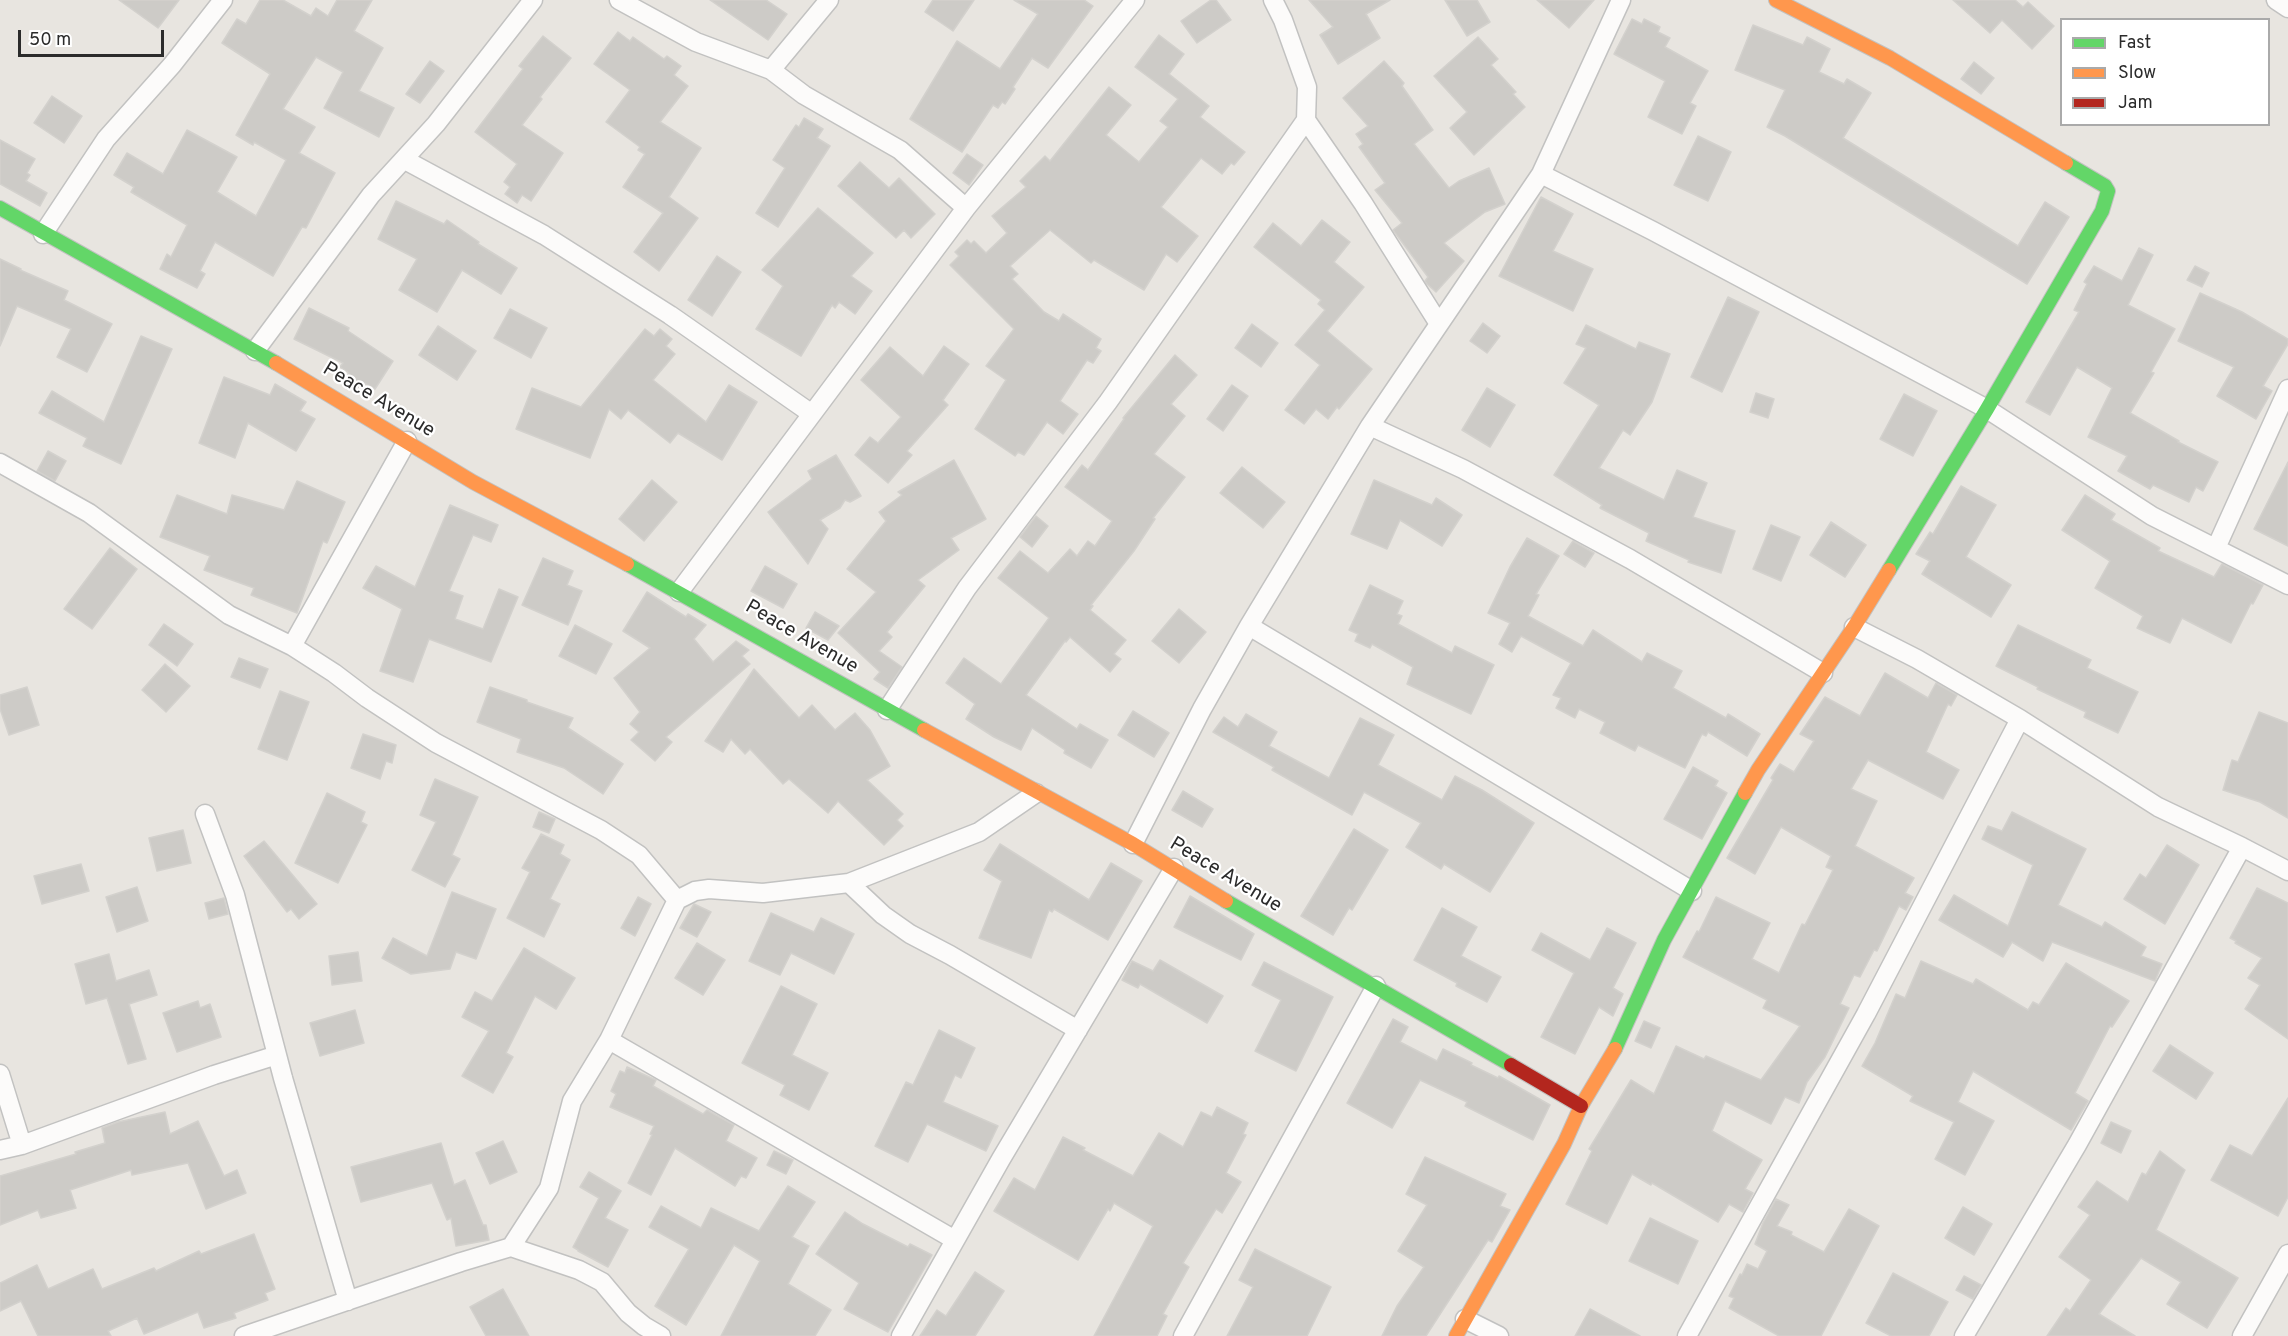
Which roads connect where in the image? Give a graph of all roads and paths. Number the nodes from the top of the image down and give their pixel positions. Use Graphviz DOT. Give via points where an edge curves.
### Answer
graph roads {
  1 [pos="223,0"];
  2 [pos="533,0"];
  3 [pos="619,0"];
  4 [pos="829,0"];
  5 [pos="1135,0"];
  6 [pos="1273,0"];
  7 [pos="1621,0"];
  8 [pos="1776,0"];
  9 [pos="2276,0"];
  10 [pos="2288,8"];
  11 [pos="771,70"];
  12 [pos="1306,120"];
  13 [pos="405,160"];
  14 [pos="1541,174"];
  15 [pos="0,208"];
  16 [pos="966,208"];
  17 [pos="43,234"];
  18 [pos="1439,324"];
  19 [pos="255,351"];
  20 [pos="2288,389"];
  21 [pos="1987,409"];
  22 [pos="812,414"];
  23 [pos="1370,426"];
  24 [pos="407,441"];
  25 [pos="0,464"];
  26 [pos="2216,548"];
  27 [pos="2288,585"];
  28 [pos="679,591"];
  29 [pos="1249,626"];
  30 [pos="1854,627"];
  31 [pos="292,646"];
  32 [pos="1823,673"];
  33 [pos="887,710"];
  34 [pos="2020,719"];
  35 [pos="1036,793"];
  36 [pos="205,814"];
  37 [pos="1133,844"];
  38 [pos="2242,847"];
  39 [pos="1174,868"];
  40 [pos="2288,871"];
  41 [pos="849,883"];
  42 [pos="1692,891"];
  43 [pos="677,900"];
  44 [pos="1376,986"];
  45 [pos="1078,1030"];
  46 [pos="609,1040"];
  47 [pos="277,1055"];
  48 [pos="0,1074"];
  49 [pos="1581,1106"];
  50 [pos="22,1145"];
  51 [pos="0,1150"];
  52 [pos="955,1240"];
  53 [pos="511,1247"];
  54 [pos="2288,1254"];
  55 [pos="348,1301"];
  56 [pos="1465,1319"];
  57 [pos="244,1336"];
  58 [pos="661,1336"];
  59 [pos="901,1336"];
  60 [pos="1183,1336"];
  61 [pos="1456,1336"];
  62 [pos="1499,1336"];
  63 [pos="1687,1336"];
  64 [pos="1964,1336"];
  65 [pos="2242,1336"];
  1 -- 17 [label="street" via="106,139"];
  2 -- 13 [label="street"];
  3 -- 11 [label="street" via="696,42"];
  4 -- 11 [label="street"];
  5 -- 16 [label="street"];
  6 -- 12 [label="street" via="1306,87"];
  7 -- 14 [label="street"];
  8 -- 21 [label="street" via="1890,58 2108,191 2102,211"];
  9 -- 10 [label="street"];
  11 -- 16 [label="street" via="804,95 900,150"];
  12 -- 18 [label="street"];
  12 -- 33 [label="street" via="1108,402 967,588"];
  13 -- 19 [label="street" via="371,195"];
  13 -- 22 [label="street" via="554,241 670,315"];
  14 -- 18 [label="street"];
  14 -- 21 [label="street"];
  15 -- 17 [label="street, Peace Avenue"];
  16 -- 22 [label="street"];
  17 -- 19 [label="street, Peace Avenue"];
  18 -- 23 [label="street"];
  19 -- 24 [label="street, Peace Avenue"];
  20 -- 26 [label="street"];
  21 -- 26 [label="street" via="2152,516"];
  21 -- 30 [label="street"];
  22 -- 28 [label="street"];
  23 -- 29 [label="street"];
  23 -- 32 [label="street" via="1463,469 1630,559"];
  24 -- 28 [label="street, Peace Avenue" via="473,482"];
  24 -- 31 [label="street"];
  25 -- 31 [label="street" via="89,513 229,615"];
  26 -- 27 [label="street"];
  28 -- 33 [label="street, Peace Avenue"];
  29 -- 37 [label="street"];
  29 -- 42 [label="street"];
  30 -- 32 [label="street"];
  30 -- 34 [label="street"];
  31 -- 43 [label="street" via="436,743 601,830 639,855"];
  32 -- 42 [label="street" via="1758,770"];
  33 -- 35 [label="street, Peace Avenue"];
  34 -- 38 [label="street" via="2158,807"];
  34 -- 63 [label="street" via="1866,1014"];
  35 -- 37 [label="street, Peace Avenue"];
  35 -- 41 [label="street" via="979,832"];
  36 -- 47 [label="street" via="235,895"];
  37 -- 39 [label="street, Peace Avenue"];
  38 -- 40 [label="street"];
  38 -- 64 [label="street" via="2082,1135"];
  39 -- 44 [label="street, Peace Avenue"];
  39 -- 45 [label="street"];
  41 -- 43 [label="street" via="763,893 709,889"];
  41 -- 45 [label="street" via="910,934"];
  42 -- 49 [label="street" via="1613,1053"];
  43 -- 46 [label="street"];
  44 -- 49 [label="street, Peace Avenue"];
  44 -- 60 [label="street"];
  45 -- 52 [label="street"];
  46 -- 52 [label="street"];
  46 -- 53 [label="street" via="572,1101 549,1188"];
  47 -- 50 [label="street"];
  47 -- 55 [label="street"];
  48 -- 50 [label="street"];
  49 -- 56 [label="street" via="1564,1144"];
  50 -- 51 [label="street"];
  52 -- 59 [label="street"];
  53 -- 55 [label="street"];
  53 -- 58 [label="street" via="602,1282 628,1313"];
  54 -- 65 [label="street"];
  55 -- 57 [label="street"];
  56 -- 61 [label="street"];
  56 -- 62 [label="street"];
}
